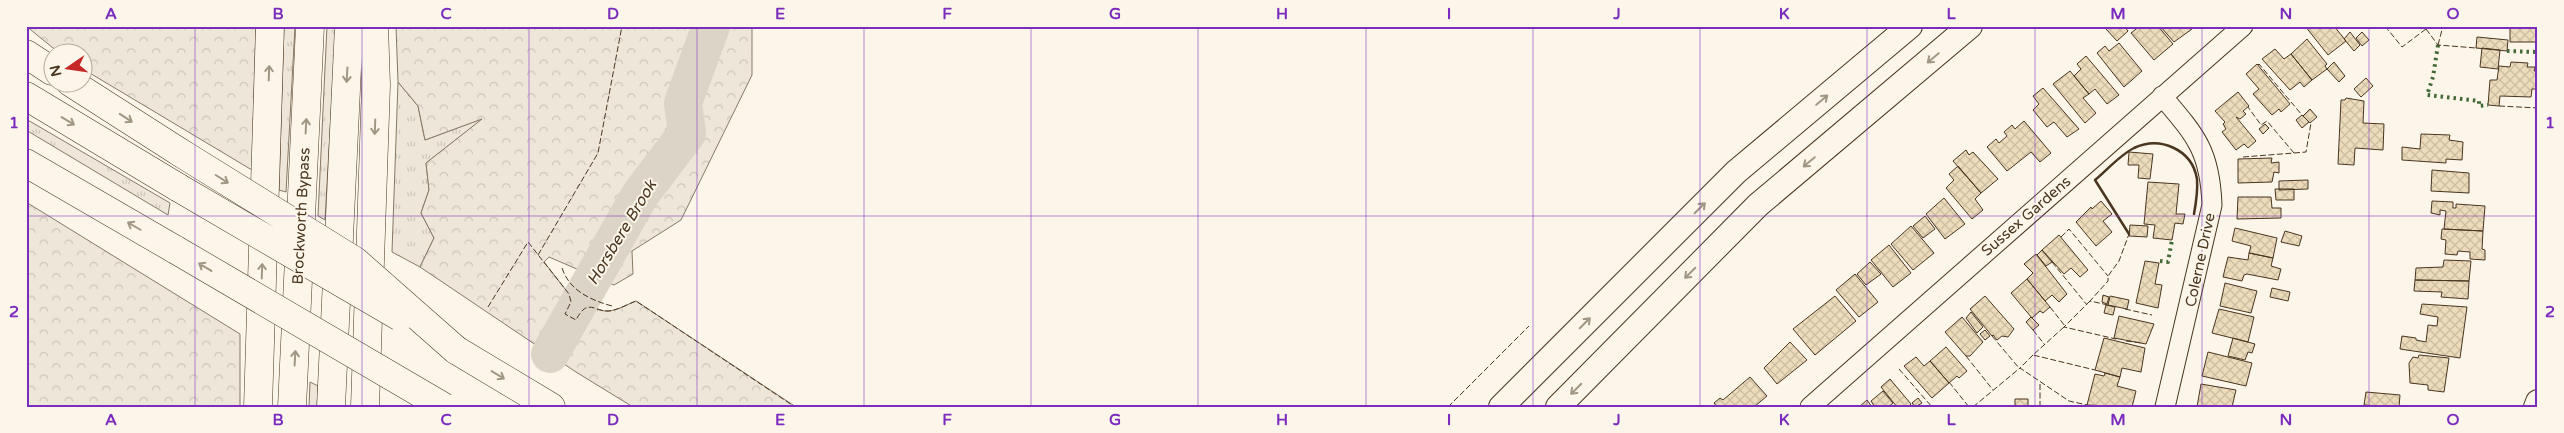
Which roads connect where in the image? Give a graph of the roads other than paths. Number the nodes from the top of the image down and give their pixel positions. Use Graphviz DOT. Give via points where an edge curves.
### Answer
graph roads {
  1 [pos="270,26"];
  2 [pos="310,26"];
  3 [pos="349,26"];
  4 [pos="374,26"];
  5 [pos="1910,26"];
  6 [pos="1970,26"];
  7 [pos="2243,26"];
  8 [pos="26,54"];
  9 [pos="42,64"];
  10 [pos="86,92"];
  11 [pos="26,96"];
  12 [pos="2162,96"];
  13 [pos="26,163"];
  14 [pos="318,335"];
  15 [pos="456,350"];
  16 [pos="2538,402"];
  17 [pos="258,407"];
  18 [pos="292,407"];
  19 [pos="331,407"];
  20 [pos="364,407"];
  21 [pos="410,407"];
  22 [pos="444,407"];
  23 [pos="551,407"];
  24 [pos="1501,407"];
  25 [pos="1558,407"];
  26 [pos="1810,407"];
  27 [pos="2165,407"];
  28 [pos="2536,407"];
  17 -- 1 [label="highway, one-way"];
  18 -- 2 [label="highway, Brockworth Bypass, one-way"];
  3 -- 19 [label="highway, one-way"];
  4 -- 20 [label="highway, one-way" via="376,85"];
  24 -- 5 [label="street, one-way" via="1736,172"];
  6 -- 25 [label="street, one-way" via="1758,205"];
  7 -- 12 [label="street, Sussex Gardens"];
  8 -- 9 [label="highway"];
  10 -- 15 [label="highway, one-way, bridge" via="354,261"];
  11 -- 15 [label="highway, one-way, bridge"];
  12 -- 26 [label="street, Sussex Gardens"];
  12 -- 27 [label="street, Colerne Drive" via="2194,136 2205,157 2211,176 2212,205"];
  14 -- 13 [label="highway, one-way, bridge"];
  14 -- 21 [label="highway, bridge"];
  14 -- 22 [label="highway, bridge"];
  15 -- 23 [label="highway, one-way"];
  16 -- 28 [label="street"];
}
